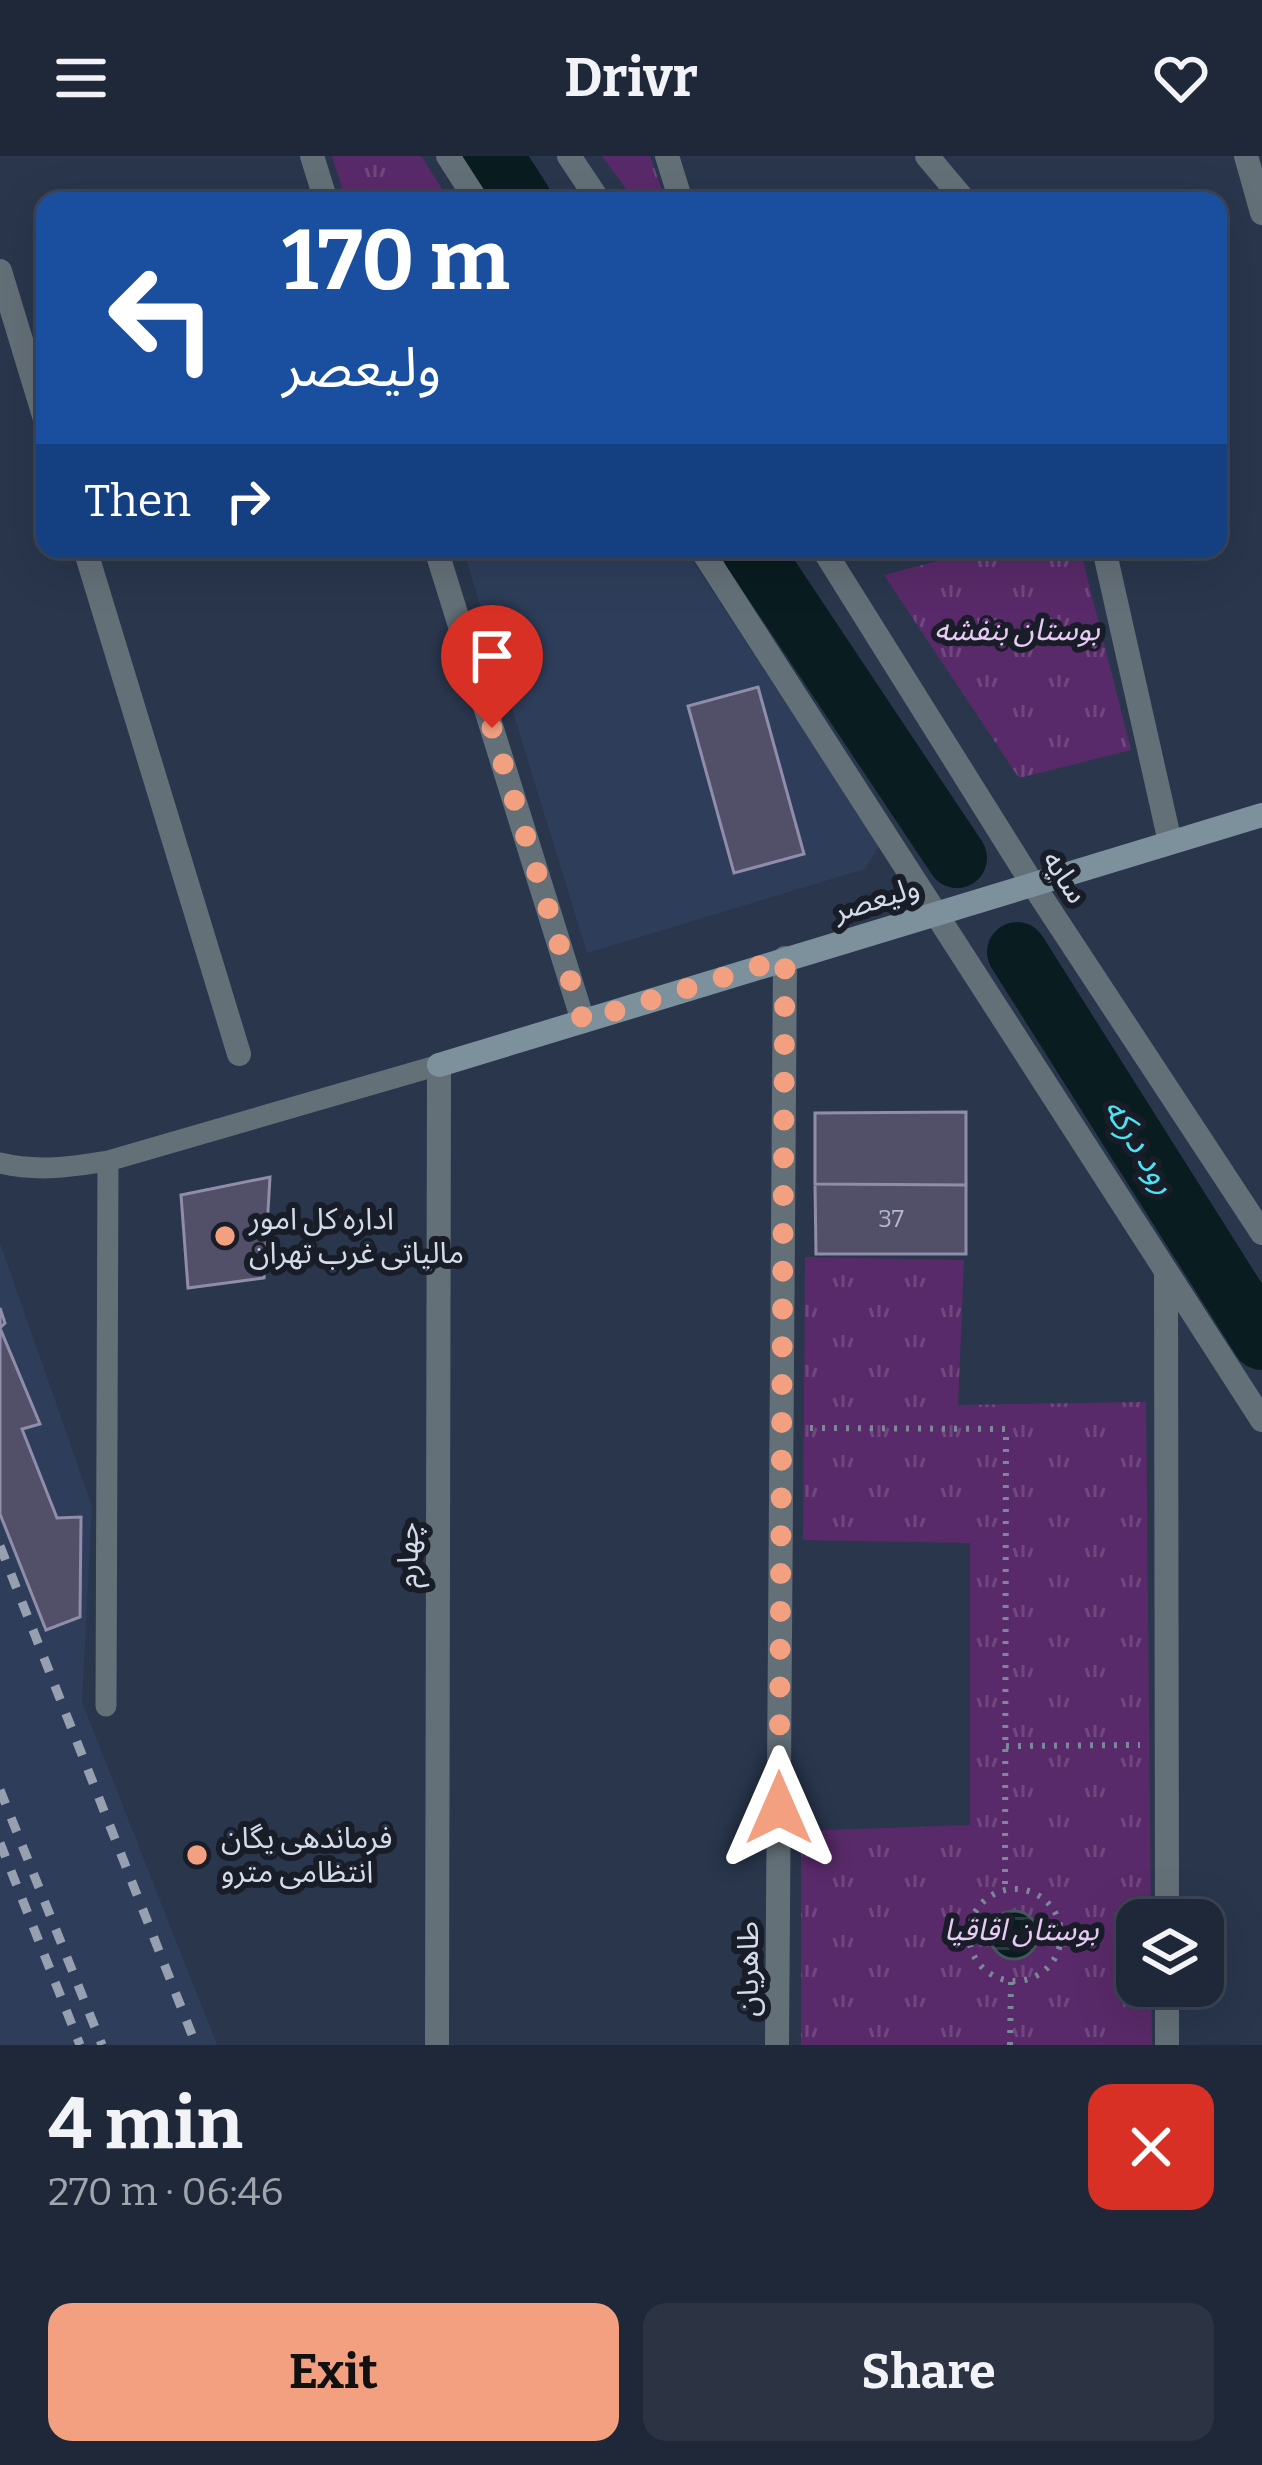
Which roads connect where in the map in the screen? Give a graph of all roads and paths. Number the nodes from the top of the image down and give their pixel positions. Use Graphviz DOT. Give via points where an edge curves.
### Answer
graph roads {
  1 [pos="312,156"];
  2 [pos="448,156"];
  3 [pos="569,156"];
  4 [pos="667,156"];
  5 [pos="927,156"];
  6 [pos="1246,156"];
  7 [pos="323,192"];
  8 [pos="471,192"];
  9 [pos="593,192"];
  10 [pos="679,192"];
  11 [pos="957,192"];
  12 [pos="1262,212"];
  13 [pos="0,271"];
  14 [pos="36,389"];
  15 [pos="88,558"];
  16 [pos="439,558"];
  17 [pos="707,558"];
  18 [pos="830,558"];
  19 [pos="1106,558"];
  20 [pos="1262,815"];
  21 [pos="1170,842"];
  22 [pos="1032,883"];
  23 [pos="935,912"];
  24 [pos="785,958"];
  25 [pos="583,1021"];
  26 [pos="239,1054"];
  27 [pos="439,1064"];
  28 [pos="108,1161"];
  29 [pos="0,1162"];
  30 [pos="1262,1234"];
  31 [pos="1166,1271"];
  32 [pos="1262,1420"];
  33 [pos="782,1428"];
  34 [pos="106,1706"];
  35 [pos="1166,1745"];
  36 [pos="1006,1747"];
  37 [pos="1005,1889"];
  38 [pos="1167,1899"];
  39 [pos="1011,1981"];
  40 [pos="1167,2007"];
  41 [pos="437,2045"];
  42 [pos="777,2045"];
  43 [pos="1010,2045"];
  44 [pos="1167,2045"];
  1 -- 7 [label="street"];
  2 -- 8 [label="street"];
  3 -- 9 [label="street"];
  4 -- 10 [label="street"];
  5 -- 11 [label="street"];
  6 -- 12 [label="street"];
  13 -- 14 [label="street"];
  15 -- 26 [label="street"];
  16 -- 25 [label="street"];
  17 -- 23 [label="street"];
  18 -- 22 [label="street, سایه"];
  19 -- 21 [label="street"];
  20 -- 21 [label="main road, ولیعصر"];
  21 -- 22 [label="main road, ولیعصر"];
  22 -- 23 [label="main road, ولیعصر"];
  22 -- 30 [label="street, سایه"];
  23 -- 24 [label="main road, ولیعصر"];
  23 -- 31 [label="street"];
  24 -- 25 [label="main road, ولیعصر"];
  24 -- 33 [label="street, طاهریان"];
  25 -- 27 [label="main road, ولیعصر"];
  27 -- 28 [label="lane"];
  27 -- 41 [label="street, چهارم"];
  28 -- 29 [label="lane" via="25,1169"];
  28 -- 34 [label="lane"];
  31 -- 32 [label="street"];
  31 -- 35 [label="street"];
  33 -- 36 [label="path" via="1006,1429"];
  33 -- 42 [label="street, طاهریان"];
  35 -- 36 [label="path"];
  35 -- 38 [label="street"];
  36 -- 37 [label="path"];
  37 -- 39 [label="path" via="980,1904 969,1930 984,1970"];
  37 -- 39 [label="path" via="1035,1893 1061,1931 1053,1962"];
  39 -- 43 [label="path"];
  40 -- 44 [label="street"];
}
